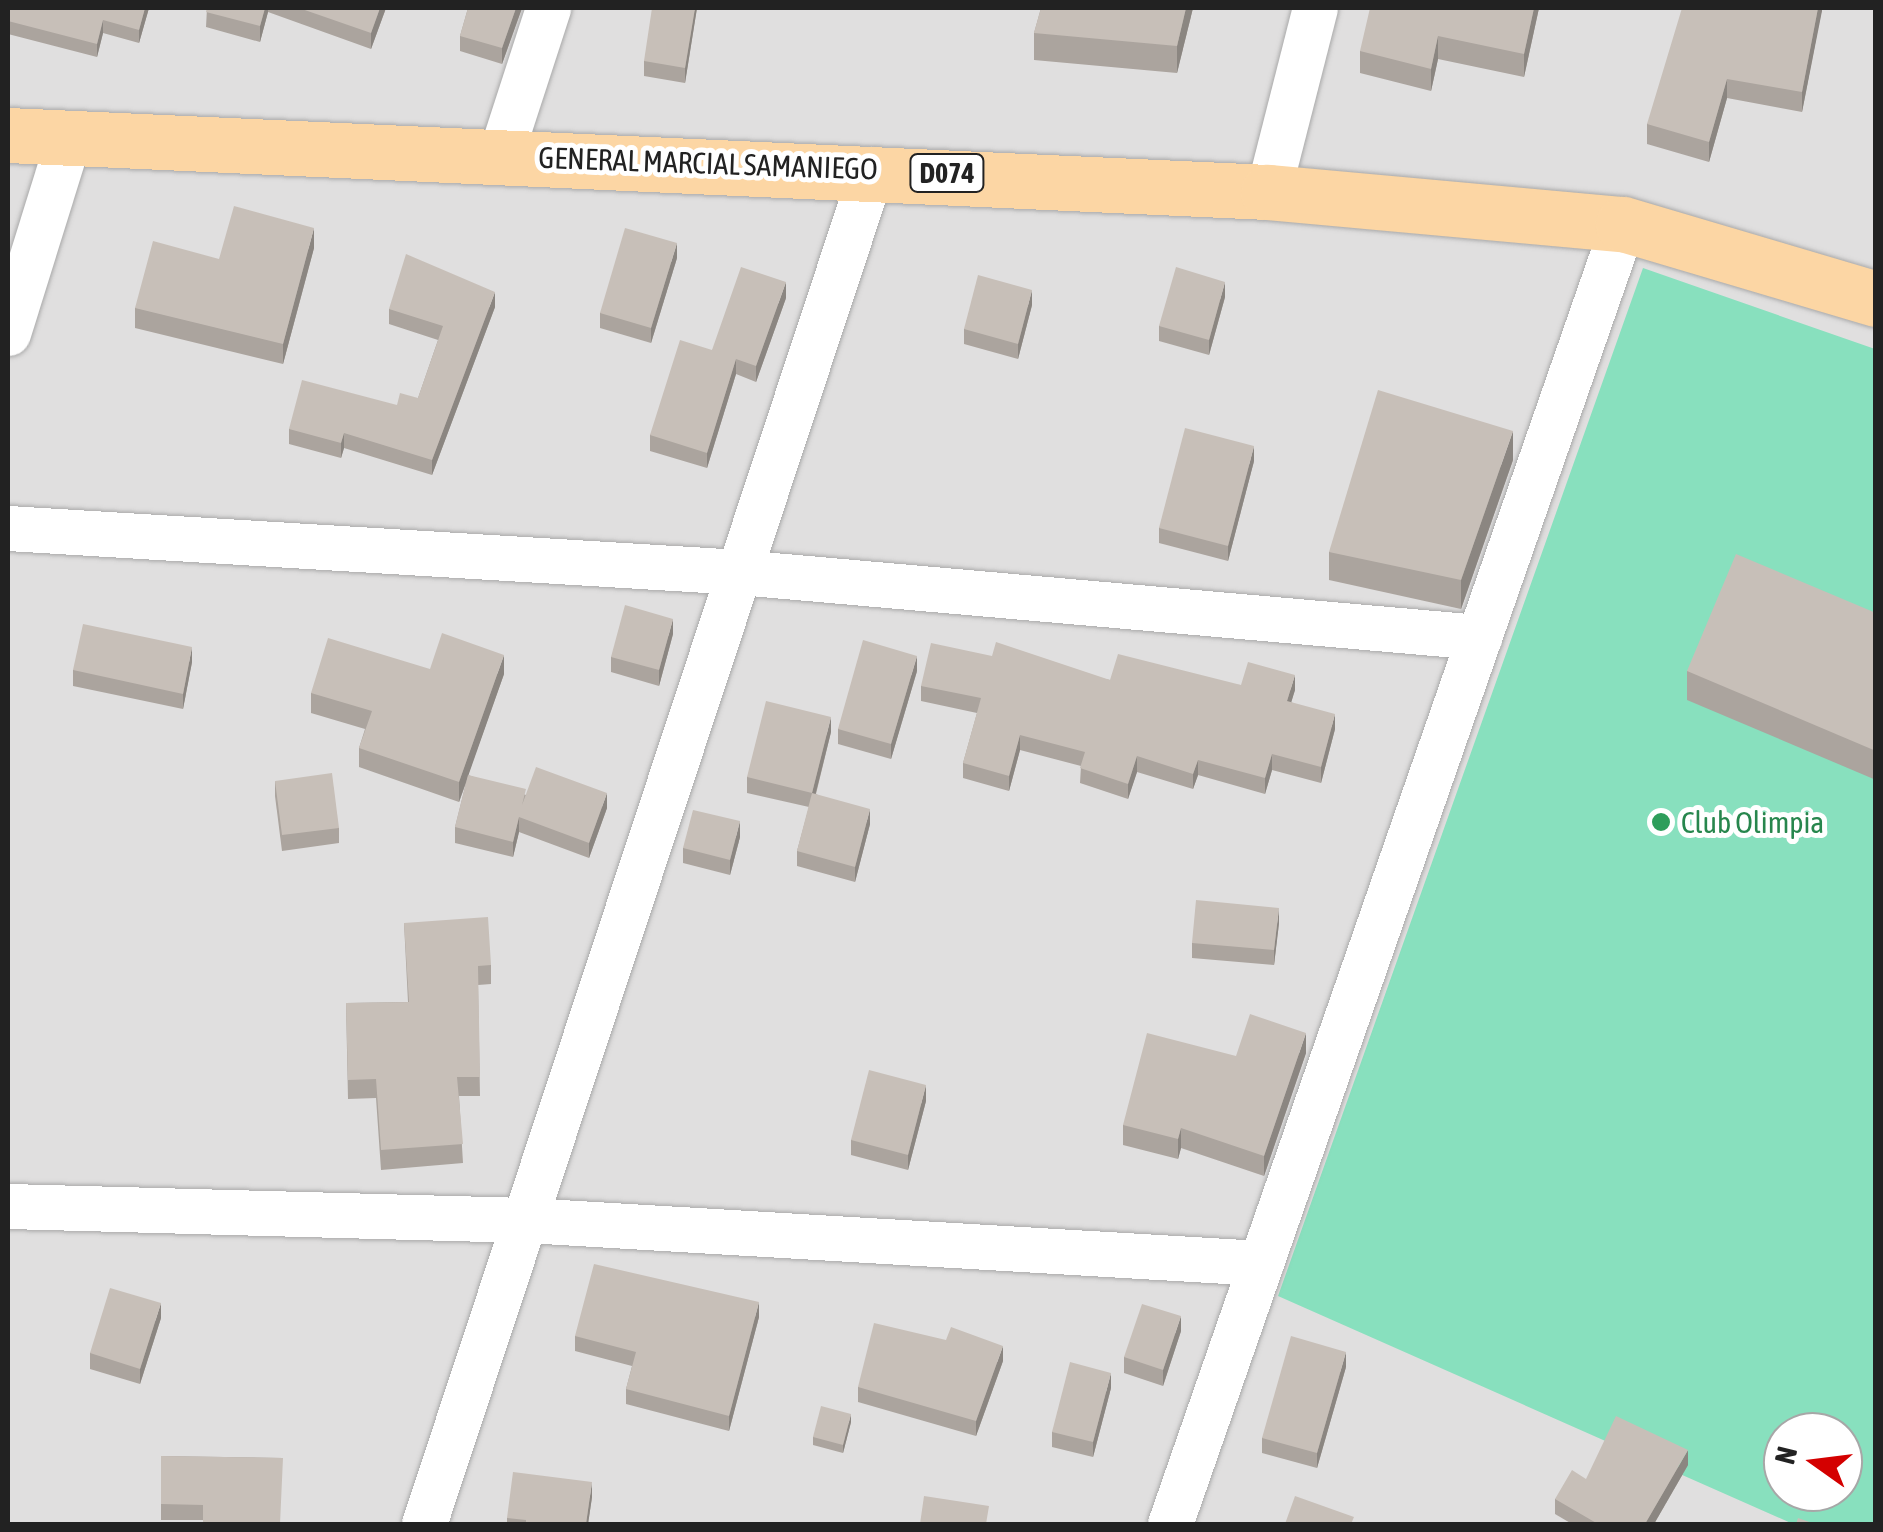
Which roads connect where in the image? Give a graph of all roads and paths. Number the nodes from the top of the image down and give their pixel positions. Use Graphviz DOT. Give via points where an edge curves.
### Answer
graph roads {
  1 [pos="548,8"];
  2 [pos="1314,8"];
  3 [pos="8,135"];
  4 [pos="69,137"];
  5 [pos="500,156"];
  6 [pos="872,168"];
  7 [pos="1268,192"];
  8 [pos="1623,224"];
  9 [pos="1876,298"];
  10 [pos="8,333"];
  11 [pos="8,528"];
  12 [pos="738,572"];
  13 [pos="1479,637"];
  14 [pos="8,1206"];
  15 [pos="526,1220"];
  16 [pos="1260,1263"];
  17 [pos="424,1524"];
  18 [pos="1170,1524"];
  1 -- 5 [label="street"];
  2 -- 7 [label="street"];
  3 -- 4 [label="main road, GENERAL MARCIAL SAMANIEGO / D074"];
  4 -- 5 [label="main road, GENERAL MARCIAL SAMANIEGO / D074"];
  4 -- 10 [label="street"];
  5 -- 6 [label="main road, GENERAL MARCIAL SAMANIEGO / D074"];
  6 -- 7 [label="main road, GENERAL MARCIAL SAMANIEGO / D074"];
  6 -- 12 [label="street"];
  7 -- 8 [label="main road, GENERAL MARCIAL SAMANIEGO / D074"];
  8 -- 9 [label="main road, GENERAL MARCIAL SAMANIEGO / D074"];
  8 -- 13 [label="street"];
  11 -- 12 [label="street"];
  12 -- 13 [label="street"];
  12 -- 15 [label="street"];
  13 -- 16 [label="street"];
  14 -- 15 [label="street"];
  15 -- 16 [label="street"];
  15 -- 17 [label="street"];
  16 -- 18 [label="street"];
}
